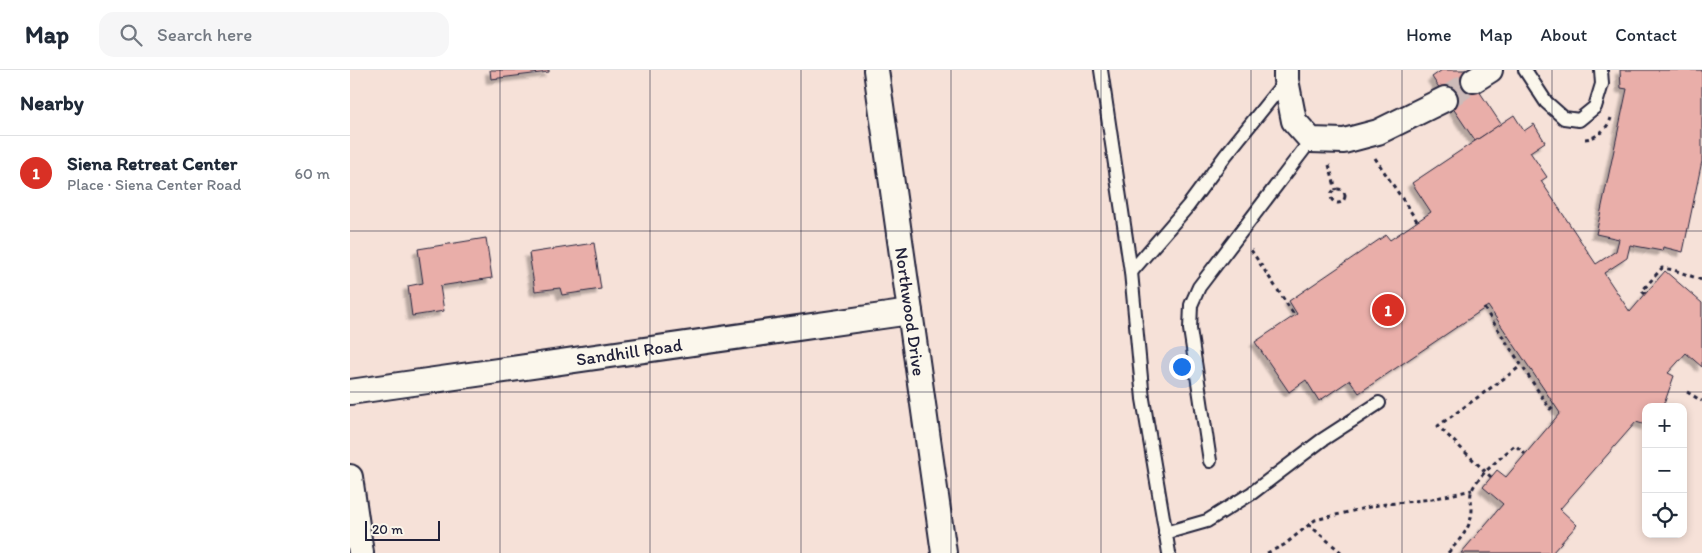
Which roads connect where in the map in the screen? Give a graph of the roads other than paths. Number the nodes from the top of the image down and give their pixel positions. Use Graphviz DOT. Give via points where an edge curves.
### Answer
graph roads {
  1 [pos="876,70"];
  2 [pos="1101,70"];
  3 [pos="1525,70"];
  4 [pos="1601,70"];
  5 [pos="1286,75"];
  6 [pos="1445,99"];
  7 [pos="1311,140"];
  8 [pos="1131,272"];
  9 [pos="910,312"];
  10 [pos="350,392"];
  11 [pos="1379,403"];
  12 [pos="1210,461"];
  13 [pos="350,477"];
  14 [pos="1165,533"];
  15 [pos="361,553"];
  16 [pos="944,553"];
  17 [pos="1168,553"];
  1 -- 9 [label="street, Northwood Drive"];
  2 -- 8 [label="lane"];
  3 -- 4 [label="lane" via="1546,102 1564,118 1579,120 1595,108 1602,84"];
  5 -- 7 [label="street" via="1294,121"];
  5 -- 8 [label="lane" via="1188,206"];
  6 -- 7 [label="street" via="1378,132 1344,141"];
  7 -- 12 [label="lane" via="1199,287 1191,305 1190,329"];
  8 -- 14 [label="lane" via="1144,399"];
  9 -- 10 [label="street, Sandhill Road"];
  9 -- 16 [label="street, Northwood Drive"];
  11 -- 14 [label="lane" via="1207,521"];
  13 -- 15 [label="street"];
  14 -- 17 [label="lane"];
}
